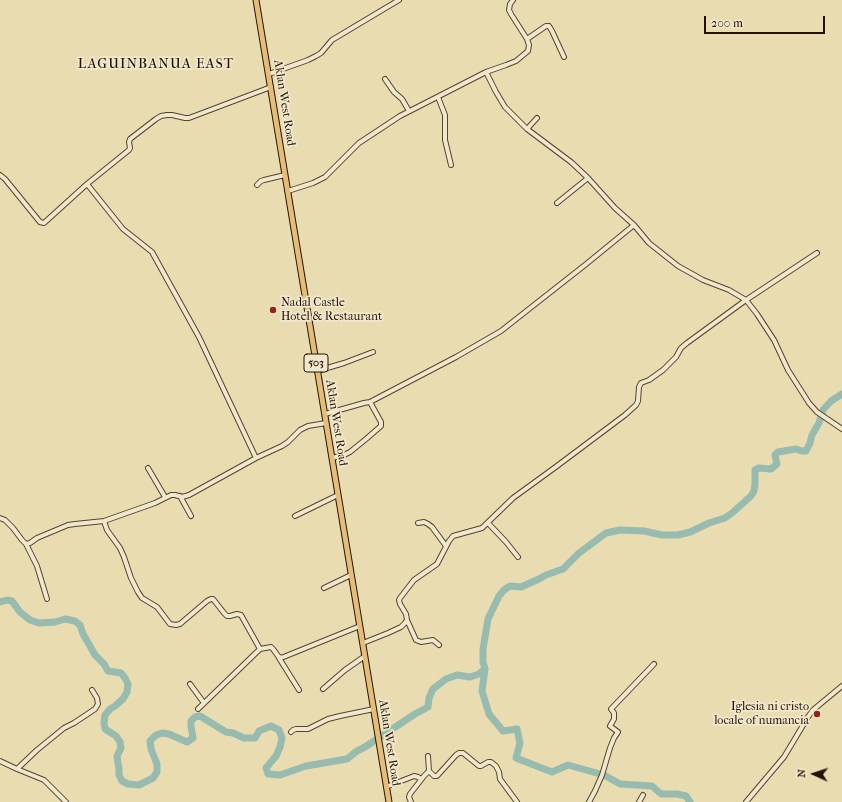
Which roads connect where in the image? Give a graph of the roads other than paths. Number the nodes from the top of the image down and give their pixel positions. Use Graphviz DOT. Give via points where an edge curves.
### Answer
graph roads {
  1 [pos="256,0"];
  2 [pos="399,0"];
  3 [pos="513,0"];
  4 [pos="527,39"];
  5 [pos="564,57"];
  6 [pos="486,72"];
  7 [pos="269,74"];
  8 [pos="385,79"];
  9 [pos="271,87"];
  10 [pos="438,97"];
  11 [pos="409,111"];
  12 [pos="536,118"];
  13 [pos="527,129"];
  14 [pos="451,166"];
  15 [pos="0,175"];
  16 [pos="285,175"];
  17 [pos="588,178"];
  18 [pos="87,184"];
  19 [pos="257,185"];
  20 [pos="288,191"];
  21 [pos="557,203"];
  22 [pos="634,225"];
  23 [pos="817,253"];
  24 [pos="746,300"];
  25 [pos="373,352"];
  26 [pos="318,371"];
  27 [pos="370,402"];
  28 [pos="325,414"];
  29 [pos="326,423"];
  30 [pos="842,429"];
  31 [pos="256,458"];
  32 [pos="332,458"];
  33 [pos="148,468"];
  34 [pos="338,495"];
  35 [pos="180,496"];
  36 [pos="165,497"];
  37 [pos="191,516"];
  38 [pos="295,516"];
  39 [pos="0,518"];
  40 [pos="104,521"];
  41 [pos="418,523"];
  42 [pos="488,523"];
  43 [pos="26,544"];
  44 [pos="446,546"];
  45 [pos="518,557"];
  46 [pos="351,575"];
  47 [pos="324,588"];
  48 [pos="47,599"];
  49 [pos="407,620"];
  50 [pos="360,626"];
  51 [pos="363,643"];
  52 [pos="439,645"];
  53 [pos="260,649"];
  54 [pos="365,656"];
  55 [pos="280,658"];
  56 [pos="654,664"];
  57 [pos="190,684"];
  58 [pos="842,686"];
  59 [pos="323,689"];
  60 [pos="92,690"];
  61 [pos="299,690"];
  62 [pos="204,703"];
  63 [pos="198,709"];
  64 [pos="374,709"];
  65 [pos="292,732"];
  66 [pos="428,756"];
  67 [pos="0,761"];
  68 [pos="17,769"];
  69 [pos="429,771"];
  70 [pos="421,779"];
  71 [pos="386,787"];
  72 [pos="643,795"];
  73 [pos="66,802"];
  74 [pos="389,802"];
  75 [pos="411,802"];
  76 [pos="517,802"];
  77 [pos="589,802"];
  78 [pos="639,802"];
  79 [pos="746,802"];
  1 -- 7 [label="main road, Aklan West Road / 503"];
  2 -- 7 [label="street" via="332,40 316,56"];
  3 -- 4 [label="street" via="509,10"];
  4 -- 5 [label="street" via="549,26"];
  4 -- 6 [label="street" via="528,50 516,61"];
  6 -- 10 [label="street"];
  6 -- 13 [label="street" via="505,107"];
  7 -- 9 [label="main road, Aklan West Road / 503"];
  8 -- 11 [label="street"];
  9 -- 16 [label="main road, Aklan West Road / 503"];
  9 -- 18 [label="street" via="189,118 164,115 158,118 130,139 129,150"];
  10 -- 11 [label="street"];
  10 -- 14 [label="street" via="446,120 445,140"];
  11 -- 20 [label="street" via="359,143 325,177"];
  12 -- 13 [label="street"];
  13 -- 17 [label="street"];
  15 -- 18 [label="street" via="42,223"];
  16 -- 19 [label="street" via="264,180"];
  16 -- 20 [label="main road, Aklan West Road / 503"];
  17 -- 21 [label="street"];
  17 -- 22 [label="street"];
  18 -- 31 [label="street" via="123,229 152,252 199,337"];
  20 -- 26 [label="main road, Aklan West Road / 503"];
  22 -- 24 [label="street" via="649,243 678,266"];
  22 -- 27 [label="street" via="501,331"];
  23 -- 24 [label="street"];
  24 -- 30 [label="street" via="774,340 788,370 809,403 817,412"];
  24 -- 42 [label="street" via="686,344 663,370 641,383 636,405 619,420 513,498"];
  25 -- 26 [label="street"];
  26 -- 28 [label="main road, Aklan West Road / 503"];
  27 -- 28 [label="street"];
  27 -- 32 [label="street" via="381,426 344,456"];
  28 -- 29 [label="main road, Aklan West Road / 503"];
  29 -- 31 [label="street" via="300,430 282,446"];
  29 -- 32 [label="main road, Aklan West Road / 503"];
  31 -- 35 [label="street" via="185,497"];
  32 -- 34 [label="main road, Aklan West Road / 503"];
  33 -- 36 [label="street"];
  34 -- 38 [label="street"];
  34 -- 46 [label="main road, Aklan West Road / 503"];
  35 -- 36 [label="street"];
  35 -- 37 [label="street"];
  36 -- 40 [label="street" via="135,511"];
  39 -- 43 [label="street" via="5,520"];
  40 -- 43 [label="street" via="68,525"];
  40 -- 53 [label="street" via="107,530 120,548 130,578 142,598 157,607 170,624 180,624 207,601 213,599 227,616 241,615"];
  41 -- 44 [label="street" via="424,522 432,527"];
  42 -- 44 [label="street" via="482,528 453,536"];
  42 -- 45 [label="street"];
  43 -- 48 [label="street"];
  44 -- 49 [label="street" via="437,564 414,580 400,598"];
  46 -- 47 [label="street"];
  46 -- 50 [label="main road, Aklan West Road / 503"];
  49 -- 51 [label="street" via="397,629"];
  49 -- 52 [label="street" via="416,640 433,640"];
  50 -- 51 [label="main road, Aklan West Road / 503"];
  50 -- 55 [label="street"];
  51 -- 54 [label="main road, Aklan West Road / 503"];
  53 -- 55 [label="street" via="271,647"];
  53 -- 62 [label="street"];
  54 -- 59 [label="street"];
  54 -- 64 [label="main road, Aklan West Road / 503"];
  55 -- 61 [label="street"];
  56 -- 77 [label="street" via="611,709 614,719 610,726 618,732"];
  57 -- 62 [label="street"];
  58 -- 79 [label="street" via="808,717 784,757"];
  60 -- 68 [label="street" via="98,704 95,709 64,728"];
  62 -- 63 [label="street"];
  64 -- 65 [label="street" via="328,719 308,728 296,728"];
  64 -- 71 [label="main road, Aklan West Road / 503"];
  66 -- 69 [label="street"];
  67 -- 68 [label="street"];
  68 -- 73 [label="street" via="44,780"];
  69 -- 70 [label="street"];
  69 -- 76 [label="street" via="437,776 459,753 463,753 479,766 491,762 496,766 500,779"];
  70 -- 71 [label="street" via="414,776"];
  70 -- 75 [label="street" via="410,794"];
  71 -- 74 [label="main road, Aklan West Road / 503"];
  72 -- 78 [label="street"];
}
